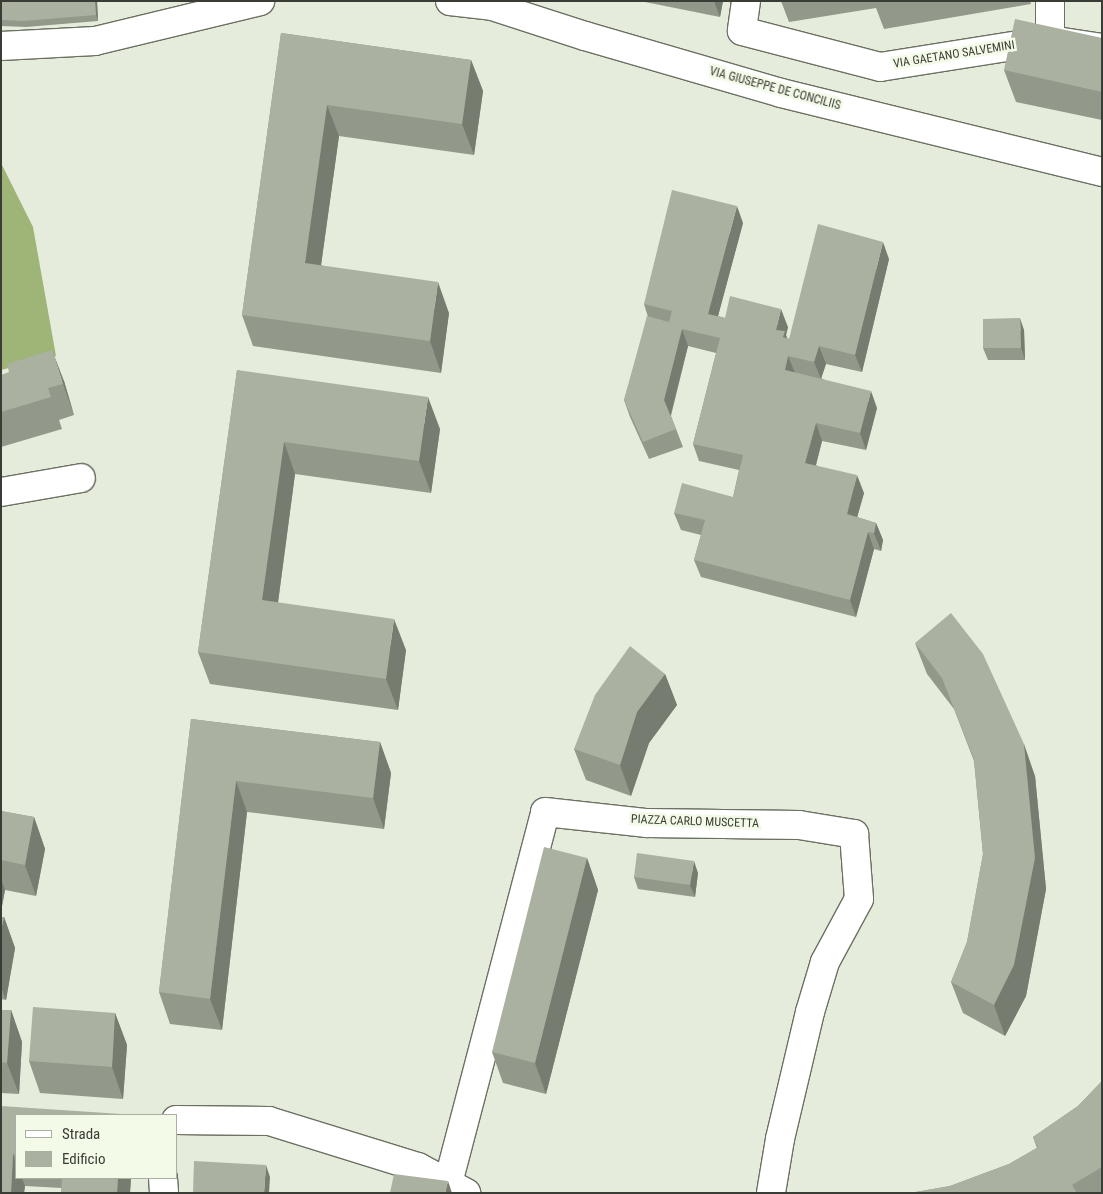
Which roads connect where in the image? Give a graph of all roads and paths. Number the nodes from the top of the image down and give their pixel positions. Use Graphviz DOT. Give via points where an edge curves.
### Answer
graph roads {
  1 [pos="260,1"];
  2 [pos="450,1"];
  3 [pos="746,1"];
  4 [pos="1050,1"];
  5 [pos="494,3"];
  6 [pos="1050,40"];
  7 [pos="1,46"];
  8 [pos="1102,48"];
  9 [pos="1102,172"];
  10 [pos="81,478"];
  11 [pos="1,492"];
  12 [pos="178,1120"];
  13 [pos="163,1179"];
  14 [pos="457,1188"];
  15 [pos="164,1193"];
  16 [pos="771,1193"];
  1 -- 7 [label="street" via="94,41"];
  2 -- 5 [label="street, VIA GIUSEPPE DE CONCILIIS"];
  3 -- 6 [label="street, VIA GAETANO SALVEMINI" via="742,32 880,67"];
  4 -- 6 [label="street"];
  5 -- 9 [label="street, VIA GIUSEPPE DE CONCILIIS" via="584,36 781,93"];
  6 -- 8 [label="street, VIA GAETANO SALVEMINI"];
  10 -- 11 [label="street"];
  12 -- 14 [label="street" via="269,1121 418,1167"];
  13 -- 15 [label="street"];
  14 -- 16 [label="street, PIAZZA CARLO MUSCETTA" via="546,812 647,823 799,825 854,834 859,899 825,962 810,1012 780,1139"];
}
